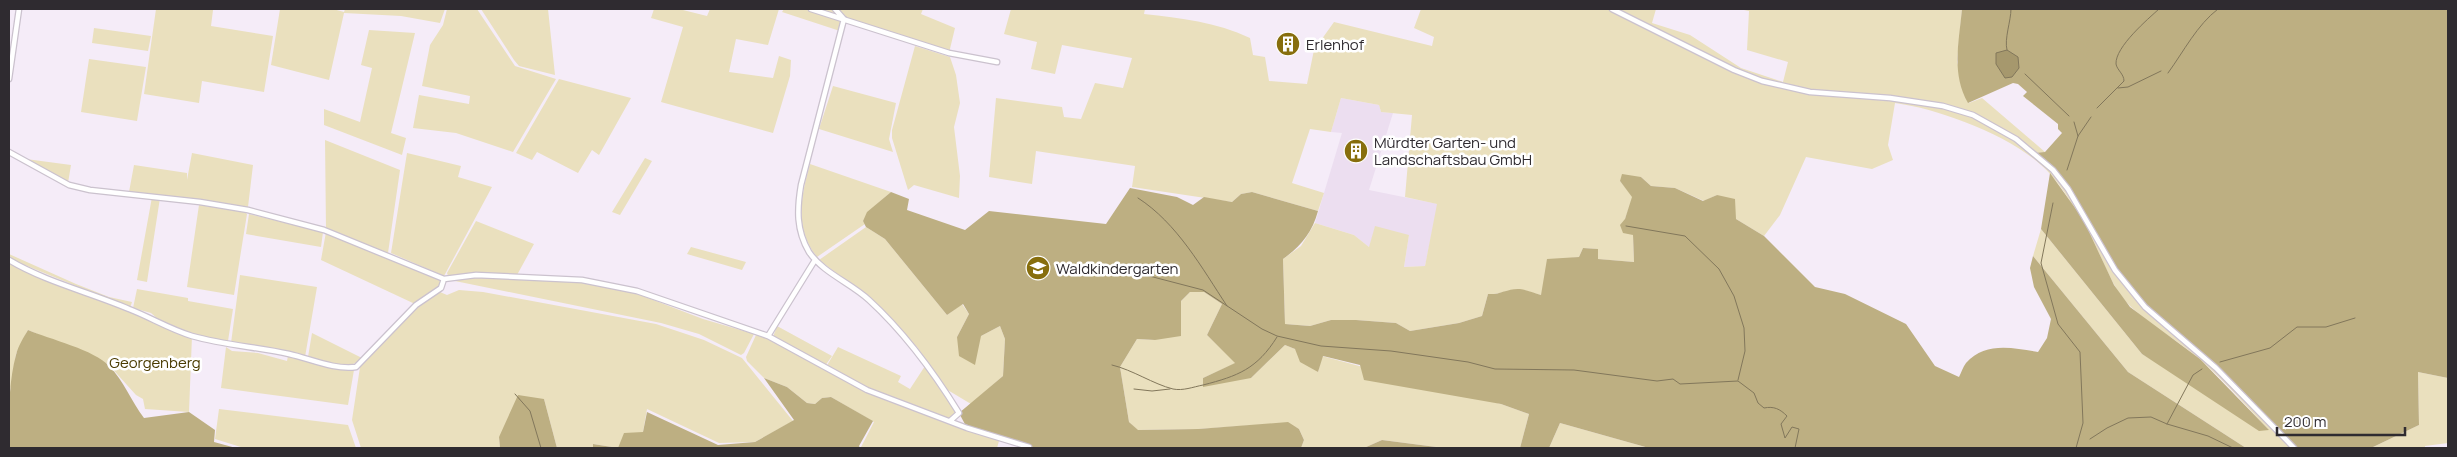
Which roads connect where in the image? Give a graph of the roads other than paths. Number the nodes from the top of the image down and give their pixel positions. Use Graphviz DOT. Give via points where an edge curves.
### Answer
graph roads {
  1 [pos="19,9"];
  2 [pos="811,9"];
  3 [pos="835,9"];
  4 [pos="1612,9"];
  5 [pos="844,19"];
  6 [pos="997,62"];
  7 [pos="9,79"];
  8 [pos="9,152"];
  9 [pos="9,260"];
  10 [pos="815,260"];
  11 [pos="444,279"];
  12 [pos="768,336"];
  13 [pos="950,421"];
  14 [pos="1029,447"];
  15 [pos="2294,448"];
  1 -- 7 [label="street"];
  2 -- 5 [label="street"];
  3 -- 5 [label="street"];
  4 -- 15 [label="street" via="1762,81 1810,92 1942,106 1973,115 2016,139 2053,170 2068,189 2115,270 2145,308 2216,368"];
  5 -- 6 [label="street" via="949,53"];
  5 -- 10 [label="street" via="797,208 799,227"];
  8 -- 11 [label="street" via="69,185 200,202 277,218 324,230"];
  9 -- 11 [label="street" via="184,334 343,368 356,367 416,305 441,288"];
  10 -- 12 [label="street"];
  10 -- 13 [label="street" via="867,298 915,347 959,414"];
  11 -- 12 [label="street" via="476,275 608,284"];
  12 -- 13 [label="street" via="858,386"];
  13 -- 14 [label="street"];
}
